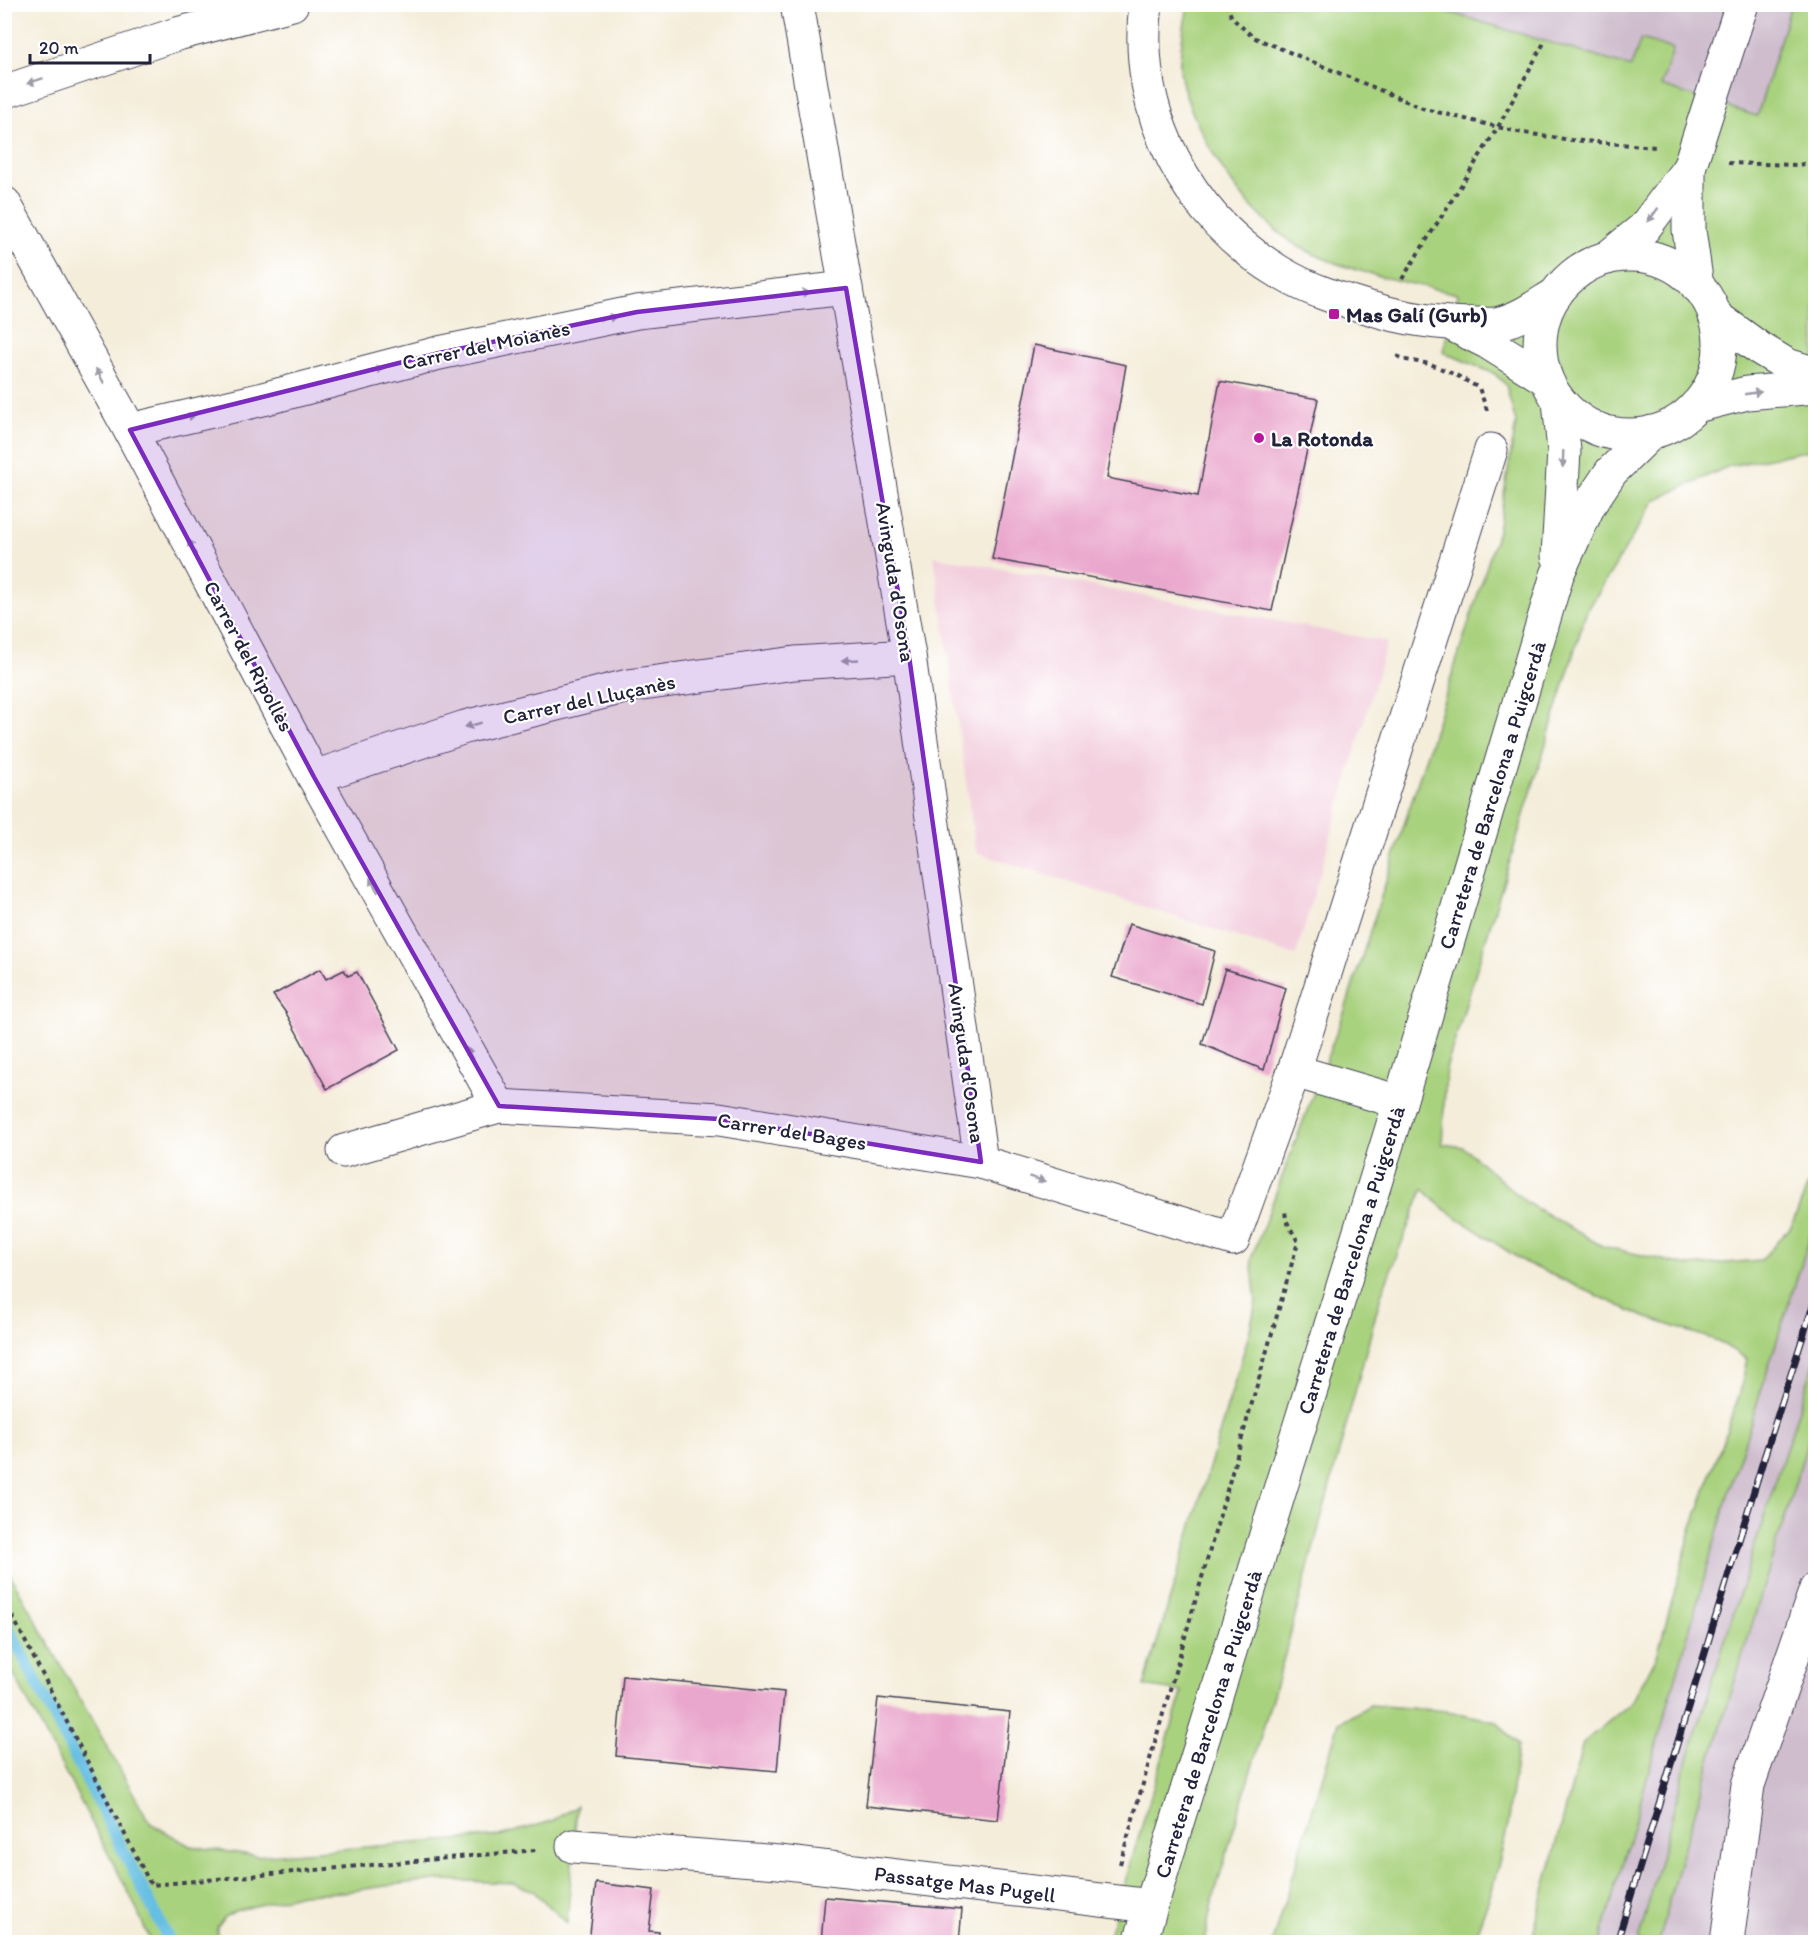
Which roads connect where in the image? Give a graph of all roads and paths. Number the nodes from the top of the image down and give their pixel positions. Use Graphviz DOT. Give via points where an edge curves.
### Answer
graph roads {
  1 [pos="292,4"];
  2 [pos="796,4"];
  3 [pos="1146,4"];
  4 [pos="1227,4"];
  5 [pos="1742,4"];
  6 [pos="1545,41"];
  7 [pos="4,92"];
  8 [pos="1498,127"];
  9 [pos="1652,146"];
  10 [pos="1815,161"];
  11 [pos="1734,164"];
  12 [pos="1689,168"];
  13 [pos="4,203"];
  14 [pos="1607,258"];
  15 [pos="1401,281"];
  16 [pos="1697,286"];
  17 [pos="846,288"];
  18 [pos="1556,294"];
  19 [pos="1715,316"];
  20 [pos="1450,324"];
  21 [pos="1396,356"];
  22 [pos="1815,374"];
  23 [pos="1815,387"];
  24 [pos="1552,390"];
  25 [pos="1696,406"];
  26 [pos="130,430"];
  27 [pos="1652,432"];
  28 [pos="1491,450"];
  29 [pos="1557,575"];
  30 [pos="909,656"];
  31 [pos="314,777"];
  32 [pos="1294,1071"];
  33 [pos="1400,1102"];
  34 [pos="499,1106"];
  35 [pos="344,1151"];
  36 [pos="981,1162"];
  37 [pos="1285,1202"];
  38 [pos="1815,1589"];
  39 [pos="4,1600"];
  40 [pos="573,1846"];
  41 [pos="1110,1901"];
  42 [pos="1151,1906"];
  43 [pos="1140,1942"];
  44 [pos="1727,1942"];
  1 -- 7 [label="street, one-way" via="177,34"];
  2 -- 17 [label="street, Avinguda d'Osona"];
  3 -- 20 [label="street" via="1143,21 1147,87 1161,132 1191,191 1238,243 1318,292 1389,314"];
  4 -- 8 [label="path" via="1232,18 1253,37 1425,109"];
  5 -- 12 [label="street"];
  6 -- 8 [label="path"];
  8 -- 9 [label="path" via="1571,140"];
  8 -- 15 [label="path"];
  10 -- 11 [label="path" via="1799,165"];
  12 -- 14 [label="street, one-way" via="1644,228"];
  12 -- 16 [label="street" via="1689,230"];
  26 -- 13 [label="street, Carrer del Ripollès, one-way"];
  14 -- 16 [label="street" via="1654,259 1679,270"];
  14 -- 18 [label="street" via="1579,272"];
  16 -- 19 [label="street"];
  26 -- 17 [label="street, Carrer del Moianès, one-way" via="439,353 637,312"];
  17 -- 30 [label="street, Avinguda d'Osona"];
  18 -- 20 [label="street" via="1524,315 1499,324"];
  18 -- 24 [label="street" via="1548,307 1540,338 1541,360"];
  19 -- 22 [label="street" via="1759,348"];
  19 -- 25 [label="street" via="1720,339 1718,363 1711,385"];
  20 -- 24 [label="street" via="1487,342"];
  21 -- 28 [label="path" via="1430,364 1479,388 1490,419"];
  25 -- 23 [label="street, one-way" via="1747,393"];
  24 -- 27 [label="street" via="1578,419 1601,430 1626,435"];
  24 -- 29 [label="street, Carretera de Barcelona a Puigcerdà, one-way" via="1564,451"];
  25 -- 27 [label="street" via="1676,422"];
  31 -- 26 [label="street, Carrer del Ripollès, one-way"];
  27 -- 29 [label="street, Carretera de Barcelona a Puigcerdà" via="1611,472 1589,505"];
  28 -- 32 [label="street"];
  29 -- 33 [label="street, Carretera de Barcelona a Puigcerdà"];
  30 -- 31 [label="street, Carrer del Lluçanès, one-way" via="795,663 628,686 465,727"];
  30 -- 36 [label="street, Avinguda d'Osona"];
  34 -- 31 [label="street, Carrer del Ripollès, one-way"];
  32 -- 33 [label="street"];
  36 -- 32 [label="street, Carrer del Bages, one-way" via="1233,1239"];
  33 -- 42 [label="street, Carretera de Barcelona a Puigcerdà"];
  34 -- 35 [label="street, Carrer del Bages"];
  34 -- 36 [label="street, Carrer del Bages" via="719,1119"];
  37 -- 41 [label="path" via="1286,1220 1298,1242"];
  38 -- 44 [label="street" via="1748,1785"];
  39 -- 40 [label="path" via="151,1885"];
  40 -- 41 [label="street, Passatge Mas Pugell" via="779,1862"];
  41 -- 42 [label="street, Passatge Mas Pugell"];
  42 -- 43 [label="street, Carretera de Barcelona a Puigcerdà"];
}
